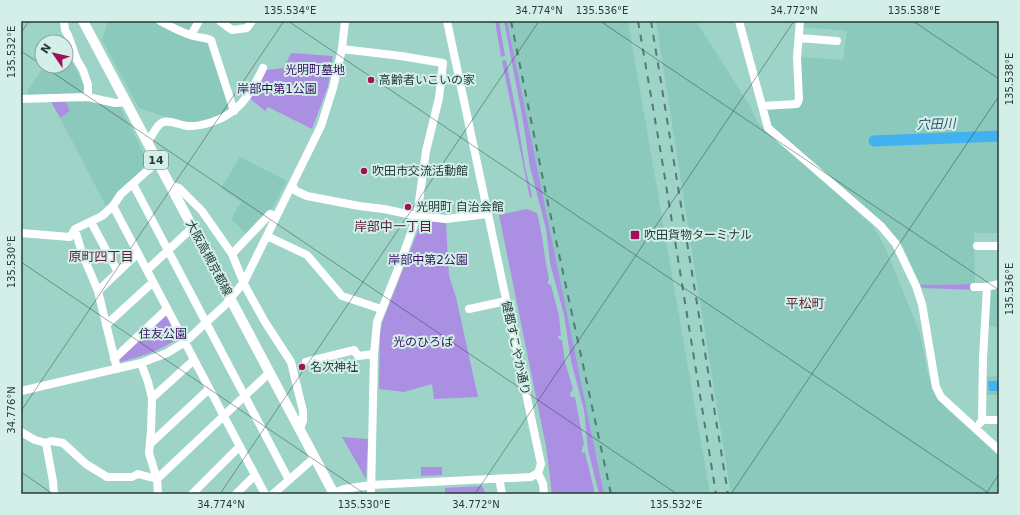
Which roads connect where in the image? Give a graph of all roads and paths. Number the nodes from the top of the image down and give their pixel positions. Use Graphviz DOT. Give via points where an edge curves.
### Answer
graph roads {
  1 [pos="64,21"];
  2 [pos="83,21"];
  3 [pos="160,21"];
  4 [pos="199,21"];
  5 [pos="220,21"];
  6 [pos="252,21"];
  7 [pos="345,21"];
  8 [pos="448,21"];
  9 [pos="739,21"];
  10 [pos="800,21"];
  11 [pos="191,35"];
  12 [pos="799,38"];
  13 [pos="833,42"];
  14 [pos="342,49"];
  15 [pos="263,68"];
  16 [pos="88,97"];
  17 [pos="21,99"];
  18 [pos="126,102"];
  19 [pos="762,106"];
  20 [pos="234,111"];
  21 [pos="147,142"];
  22 [pos="157,162"];
  23 [pos="133,184"];
  24 [pos="170,185"];
  25 [pos="292,185"];
  26 [pos="113,206"];
  27 [pos="488,214"];
  28 [pos="276,216"];
  29 [pos="417,216"];
  30 [pos="91,222"];
  31 [pos="192,227"];
  32 [pos="75,230"];
  33 [pos="21,233"];
  34 [pos="267,236"];
  35 [pos="977,246"];
  36 [pos="999,246"];
  37 [pos="168,250"];
  38 [pos="138,253"];
  39 [pos="232,254"];
  40 [pos="147,270"];
  41 [pos="118,272"];
  42 [pos="153,282"];
  43 [pos="244,282"];
  44 [pos="999,284"];
  45 [pos="974,287"];
  46 [pos="987,287"];
  47 [pos="98,291"];
  48 [pos="230,298"];
  49 [pos="506,301"];
  50 [pos="167,309"];
  51 [pos="381,309"];
  52 [pos="469,309"];
  53 [pos="206,322"];
  54 [pos="106,325"];
  55 [pos="185,342"];
  56 [pos="374,354"];
  57 [pos="114,359"];
  58 [pos="194,360"];
  59 [pos="306,362"];
  60 [pos="141,363"];
  61 [pos="117,369"];
  62 [pos="269,373"];
  63 [pos="209,388"];
  64 [pos="21,391"];
  65 [pos="245,396"];
  66 [pos="152,398"];
  67 [pos="224,416"];
  68 [pos="982,420"];
  69 [pos="999,420"];
  70 [pos="300,428"];
  71 [pos="976,429"];
  72 [pos="21,432"];
  73 [pos="46,443"];
  74 [pos="150,444"];
  75 [pos="240,446"];
  76 [pos="999,450"];
  77 [pos="314,458"];
  78 [pos="538,473"];
  79 [pos="255,475"];
  80 [pos="157,479"];
  81 [pos="500,479"];
  82 [pos="289,480"];
  83 [pos="371,485"];
  84 [pos="54,494"];
  85 [pos="158,494"];
  86 [pos="192,494"];
  87 [pos="236,494"];
  88 [pos="265,494"];
  89 [pos="274,494"];
  90 [pos="334,494"];
  91 [pos="370,494"];
  92 [pos="502,494"];
  93 [pos="544,494"];
  1 -- 16 [label="street" via="65,30 88,85"];
  2 -- 18 [label="main road, 大阪高槻京都線 / 14"];
  3 -- 11 [label="street"];
  4 -- 11 [label="street"];
  5 -- 6 [label="street" via="232,30 247,28"];
  7 -- 14 [label="street"];
  8 -- 27 [label="street, 健都すこやか通り"];
  9 -- 19 [label="street"];
  10 -- 12 [label="street"];
  11 -- 20 [label="street" via="211,40"];
  12 -- 13 [label="street"];
  12 -- 19 [label="street" via="797,104"];
  14 -- 25 [label="street" via="321,126"];
  14 -- 29 [label="street" via="443,63 439,98 426,151"];
  15 -- 20 [label="street" via="253,88"];
  16 -- 17 [label="street"];
  16 -- 18 [label="street" via="115,104"];
  18 -- 21 [label="main road, 大阪高槻京都線 / 14"];
  19 -- 71 [label="street" via="768,128 881,226 896,244 922,304 936,387 941,397"];
  20 -- 21 [label="street" via="205,125 185,126 168,121 160,124"];
  21 -- 22 [label="main road, 大阪高槻京都線 / 14"];
  22 -- 23 [label="street"];
  22 -- 24 [label="main road, 大阪高槻京都線 / 14"];
  23 -- 26 [label="street" via="121,194"];
  23 -- 37 [label="street"];
  24 -- 31 [label="main road, 大阪高槻京都線 / 14"];
  24 -- 39 [label="street" via="179,188 202,211"];
  25 -- 28 [label="street"];
  25 -- 29 [label="street" via="296,191 307,196"];
  26 -- 30 [label="street"];
  26 -- 38 [label="street"];
  27 -- 29 [label="street" via="446,219"];
  27 -- 49 [label="street, 健都すこやか通り"];
  28 -- 34 [label="street"];
  28 -- 39 [label="street" via="270,214"];
  29 -- 51 [label="street"];
  30 -- 32 [label="street"];
  30 -- 41 [label="street"];
  31 -- 37 [label="street"];
  31 -- 48 [label="main road, 大阪高槻京都線 / 14"];
  32 -- 33 [label="street" via="70,237"];
  32 -- 47 [label="street"];
  34 -- 43 [label="street"];
  34 -- 51 [label="street" via="307,254 342,296"];
  35 -- 36 [label="street"];
  37 -- 40 [label="street"];
  37 -- 53 [label="street"];
  38 -- 40 [label="street"];
  38 -- 41 [label="street"];
  39 -- 43 [label="street"];
  40 -- 42 [label="street"];
  41 -- 47 [label="street"];
  42 -- 50 [label="street"];
  42 -- 54 [label="street"];
  43 -- 48 [label="street"];
  43 -- 70 [label="street" via="265,322 291,362 303,411"];
  44 -- 46 [label="street"];
  45 -- 46 [label="street"];
  46 -- 68 [label="street"];
  47 -- 54 [label="street"];
  48 -- 53 [label="street" via="225,306"];
  48 -- 62 [label="main road, 大阪高槻京都線 / 14"];
  49 -- 52 [label="street" via="477,304"];
  49 -- 78 [label="street, 健都すこやか通り" via="541,464"];
  50 -- 55 [label="street"];
  50 -- 57 [label="street"];
  51 -- 56 [label="street"];
  53 -- 55 [label="street"];
  53 -- 65 [label="street"];
  54 -- 57 [label="street"];
  55 -- 58 [label="street"];
  55 -- 60 [label="street" via="167,353"];
  56 -- 59 [label="street" via="358,356 354,350"];
  56 -- 83 [label="street"];
  57 -- 61 [label="street"];
  58 -- 63 [label="street"];
  58 -- 66 [label="street"];
  60 -- 61 [label="street"];
  60 -- 66 [label="street"];
  61 -- 64 [label="street"];
  62 -- 65 [label="street"];
  62 -- 70 [label="main road, 大阪高槻京都線 / 14"];
  63 -- 67 [label="street"];
  63 -- 74 [label="street"];
  65 -- 67 [label="street"];
  65 -- 82 [label="street"];
  66 -- 74 [label="street"];
  67 -- 75 [label="street"];
  67 -- 80 [label="street"];
  68 -- 69 [label="street"];
  68 -- 71 [label="street"];
  70 -- 77 [label="main road, 大阪高槻京都線 / 14"];
  71 -- 76 [label="street"];
  72 -- 73 [label="street"];
  73 -- 80 [label="street" via="63,443 86,464 107,477 132,477 138,474"];
  73 -- 84 [label="street" via="54,481"];
  74 -- 80 [label="street" via="149,453"];
  75 -- 79 [label="street"];
  75 -- 86 [label="street"];
  77 -- 82 [label="street"];
  77 -- 90 [label="main road, 大阪高槻京都線 / 14"];
  78 -- 81 [label="street" via="531,477"];
  78 -- 93 [label="street, 健都すこやか通り"];
  79 -- 87 [label="street"];
  79 -- 88 [label="street"];
  80 -- 85 [label="street"];
  81 -- 83 [label="street"];
  81 -- 92 [label="street"];
  82 -- 89 [label="street"];
  83 -- 90 [label="street" via="344,489"];
  83 -- 91 [label="street"];
}
